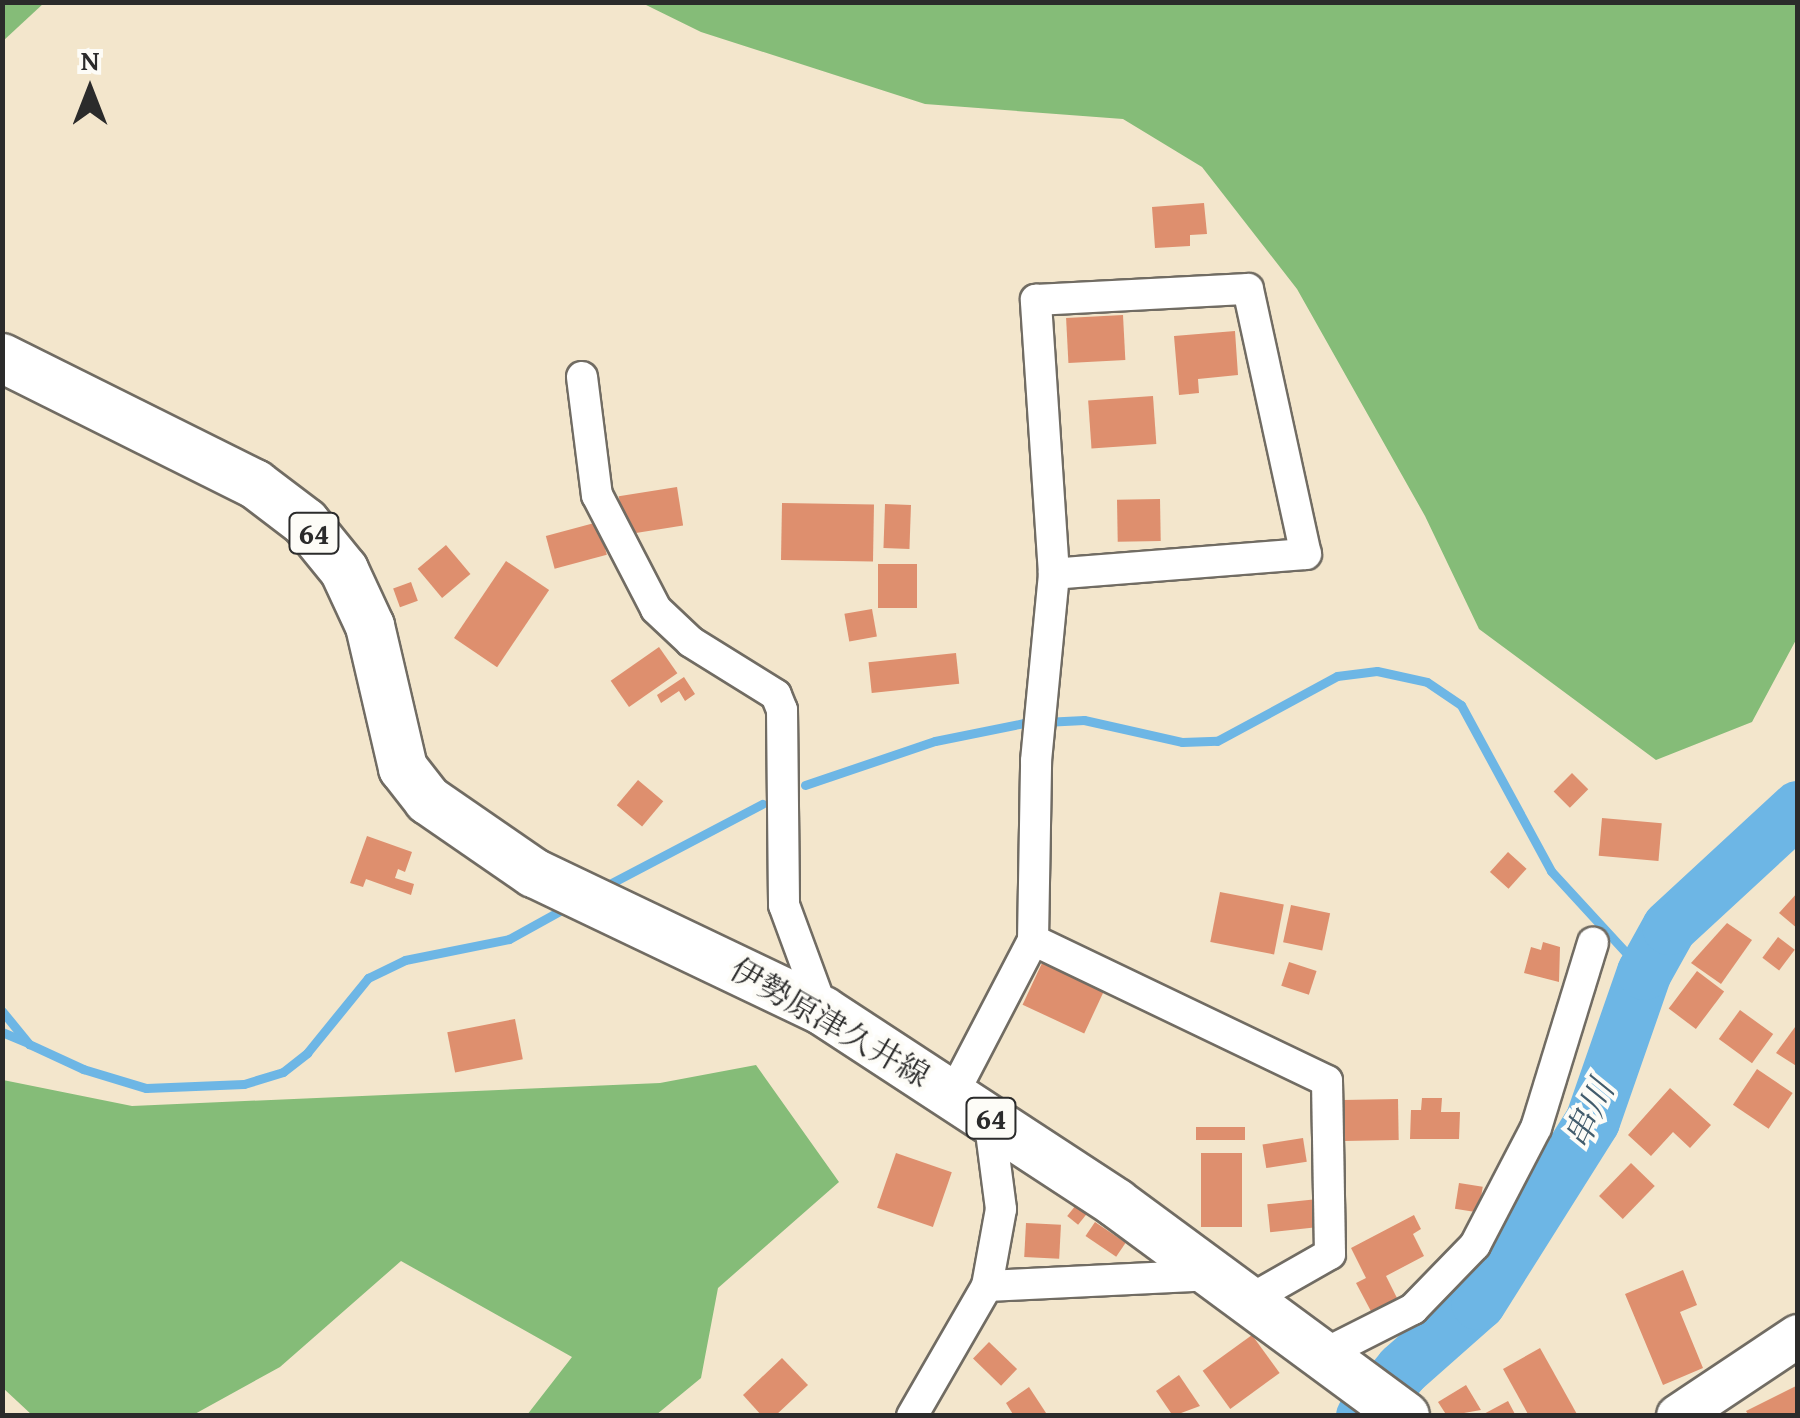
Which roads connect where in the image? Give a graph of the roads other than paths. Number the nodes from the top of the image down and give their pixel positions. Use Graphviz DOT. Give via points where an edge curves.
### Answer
graph roads {
  1 [pos="2,358"];
  2 [pos="582,378"];
  3 [pos="1054,574"];
  4 [pos="1033,940"];
  5 [pos="1593,943"];
  6 [pos="823,1012"];
  7 [pos="972,1106"];
  8 [pos="987,1286"];
  9 [pos="1235,1287"];
  10 [pos="1798,1336"];
  11 [pos="1331,1360"];
  12 [pos="1399,1411"];
  13 [pos="912,1416"];
  14 [pos="1678,1416"];
  1 -- 6 [label="main road, 伊勢原津久井線 / 64" via="256,484 306,522 344,570 370,626 404,768 428,800 534,873"];
  2 -- 6 [label="street" via="597,495 656,609 691,642 776,695 782,710 784,905"];
  3 -- 3 [label="street" via="1036,300 1248,289 1306,554"];
  3 -- 4 [label="street" via="1036,762"];
  4 -- 7 [label="street"];
  4 -- 9 [label="street" via="1328,1081 1330,1254"];
  5 -- 11 [label="street" via="1536,1128 1475,1246 1413,1309"];
  6 -- 7 [label="main road, 伊勢原津久井線 / 64"];
  7 -- 8 [label="street" via="1001,1209"];
  7 -- 9 [label="main road, 伊勢原津久井線 / 64"];
  8 -- 9 [label="street"];
  8 -- 13 [label="street"];
  9 -- 11 [label="main road, 伊勢原津久井線 / 64"];
  10 -- 14 [label="main road"];
  11 -- 12 [label="main road, 伊勢原津久井線 / 64"];
}
